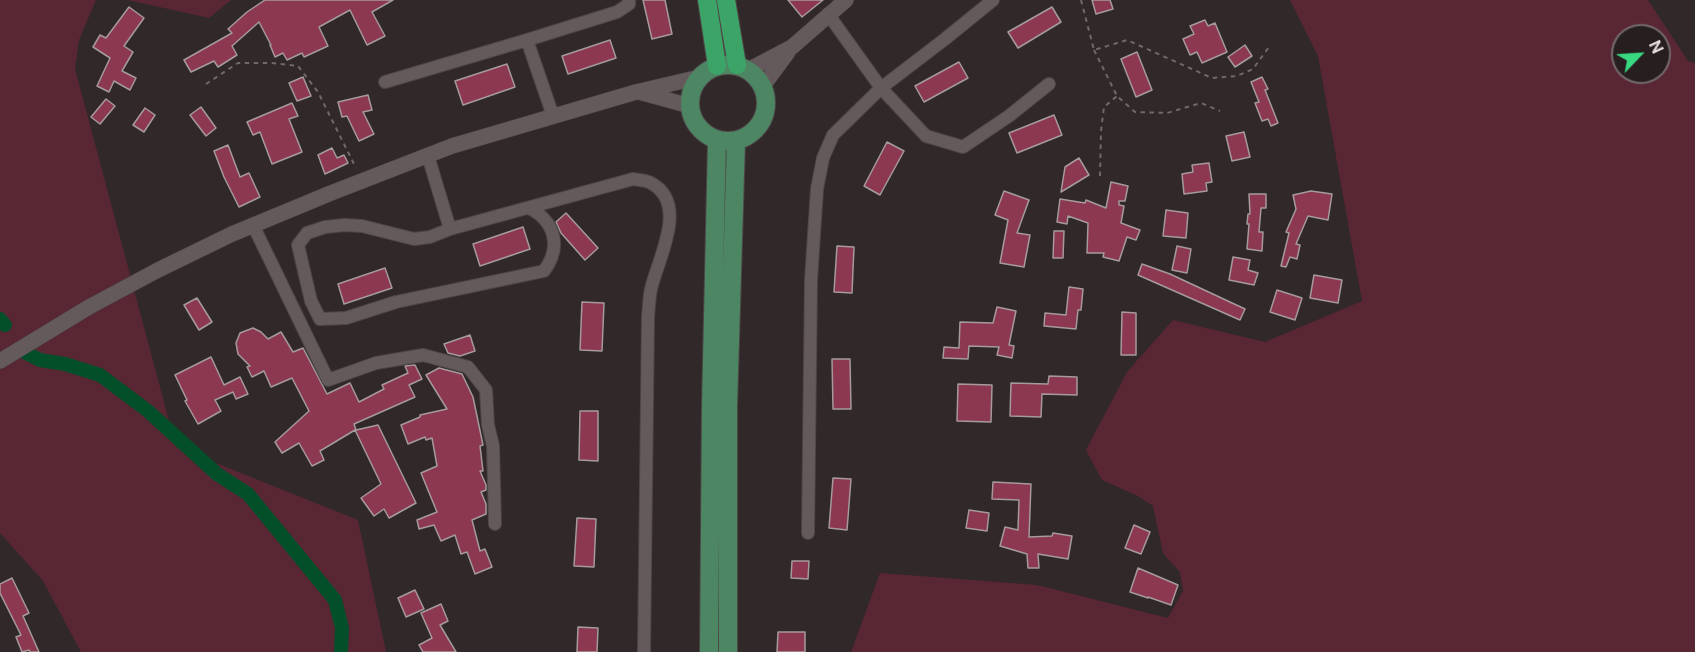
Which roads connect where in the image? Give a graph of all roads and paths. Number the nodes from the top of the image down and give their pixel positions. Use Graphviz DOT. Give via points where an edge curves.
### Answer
graph roads {
  1 [pos="628,0"];
  2 [pos="707,0"];
  3 [pos="726,0"];
  4 [pos="846,0"];
  5 [pos="993,0"];
  6 [pos="1081,0"];
  7 [pos="828,15"];
  8 [pos="527,40"];
  9 [pos="792,47"];
  10 [pos="1269,47"];
  11 [pos="1094,50"];
  12 [pos="717,66"];
  13 [pos="743,68"];
  14 [pos="700,77"];
  15 [pos="385,81"];
  16 [pos="206,84"];
  17 [pos="1049,84"];
  18 [pos="763,86"];
  19 [pos="882,88"];
  20 [pos="636,92"];
  21 [pos="1117,96"];
  22 [pos="690,106"];
  23 [pos="1220,111"];
  24 [pos="553,116"];
  25 [pos="717,140"];
  26 [pos="736,141"];
  27 [pos="428,156"];
  28 [pos="1100,176"];
  29 [pos="363,180"];
  30 [pos="529,208"];
  31 [pos="253,225"];
  32 [pos="450,229"];
  33 [pos="0,361"];
  34 [pos="495,524"];
  35 [pos="808,533"];
  36 [pos="644,652"];
  37 [pos="708,652"];
  38 [pos="728,652"];
  1 -- 8 [label="street" via="629,4 616,12"];
  2 -- 12 [label="highway"];
  3 -- 13 [label="highway"];
  4 -- 7 [label="street"];
  5 -- 19 [label="street"];
  6 -- 11 [label="path"];
  7 -- 9 [label="street"];
  7 -- 19 [label="street"];
  8 -- 15 [label="street"];
  8 -- 24 [label="street"];
  9 -- 13 [label="street"];
  9 -- 18 [label="street"];
  10 -- 11 [label="path" via="1254,69 1237,76 1212,78 1127,40"];
  11 -- 21 [label="path"];
  12 -- 13 [label="main road"];
  12 -- 14 [label="main road"];
  13 -- 18 [label="main road"];
  14 -- 20 [label="street"];
  14 -- 22 [label="main road" via="690,96"];
  16 -- 29 [label="path" via="238,63 298,66 318,92"];
  17 -- 19 [label="street" via="963,147 926,136"];
  18 -- 26 [label="main road" via="767,103 763,120 752,134"];
  19 -- 35 [label="street" via="833,135 823,158 817,189 811,280"];
  20 -- 22 [label="street"];
  20 -- 24 [label="street"];
  21 -- 23 [label="path" via="1135,112 1167,113 1201,103"];
  21 -- 28 [label="path" via="1104,107"];
  22 -- 25 [label="main road" via="701,131"];
  24 -- 27 [label="street"];
  25 -- 26 [label="main road"];
  25 -- 37 [label="main road"];
  26 -- 38 [label="main road" via="728,407"];
  27 -- 29 [label="street"];
  27 -- 32 [label="street"];
  29 -- 31 [label="street"];
  30 -- 32 [label="street"];
  30 -- 32 [label="street" via="540,214 550,229 555,248 544,271 396,302 346,318 320,319 311,301 298,245 307,233 345,225 414,239"];
  30 -- 36 [label="street" via="633,179 650,182 663,193 669,208 670,227 651,288 648,317"];
  31 -- 33 [label="street" via="89,307"];
  31 -- 34 [label="street" via="328,380 376,363 423,355 468,366 486,390 493,446"];
}
